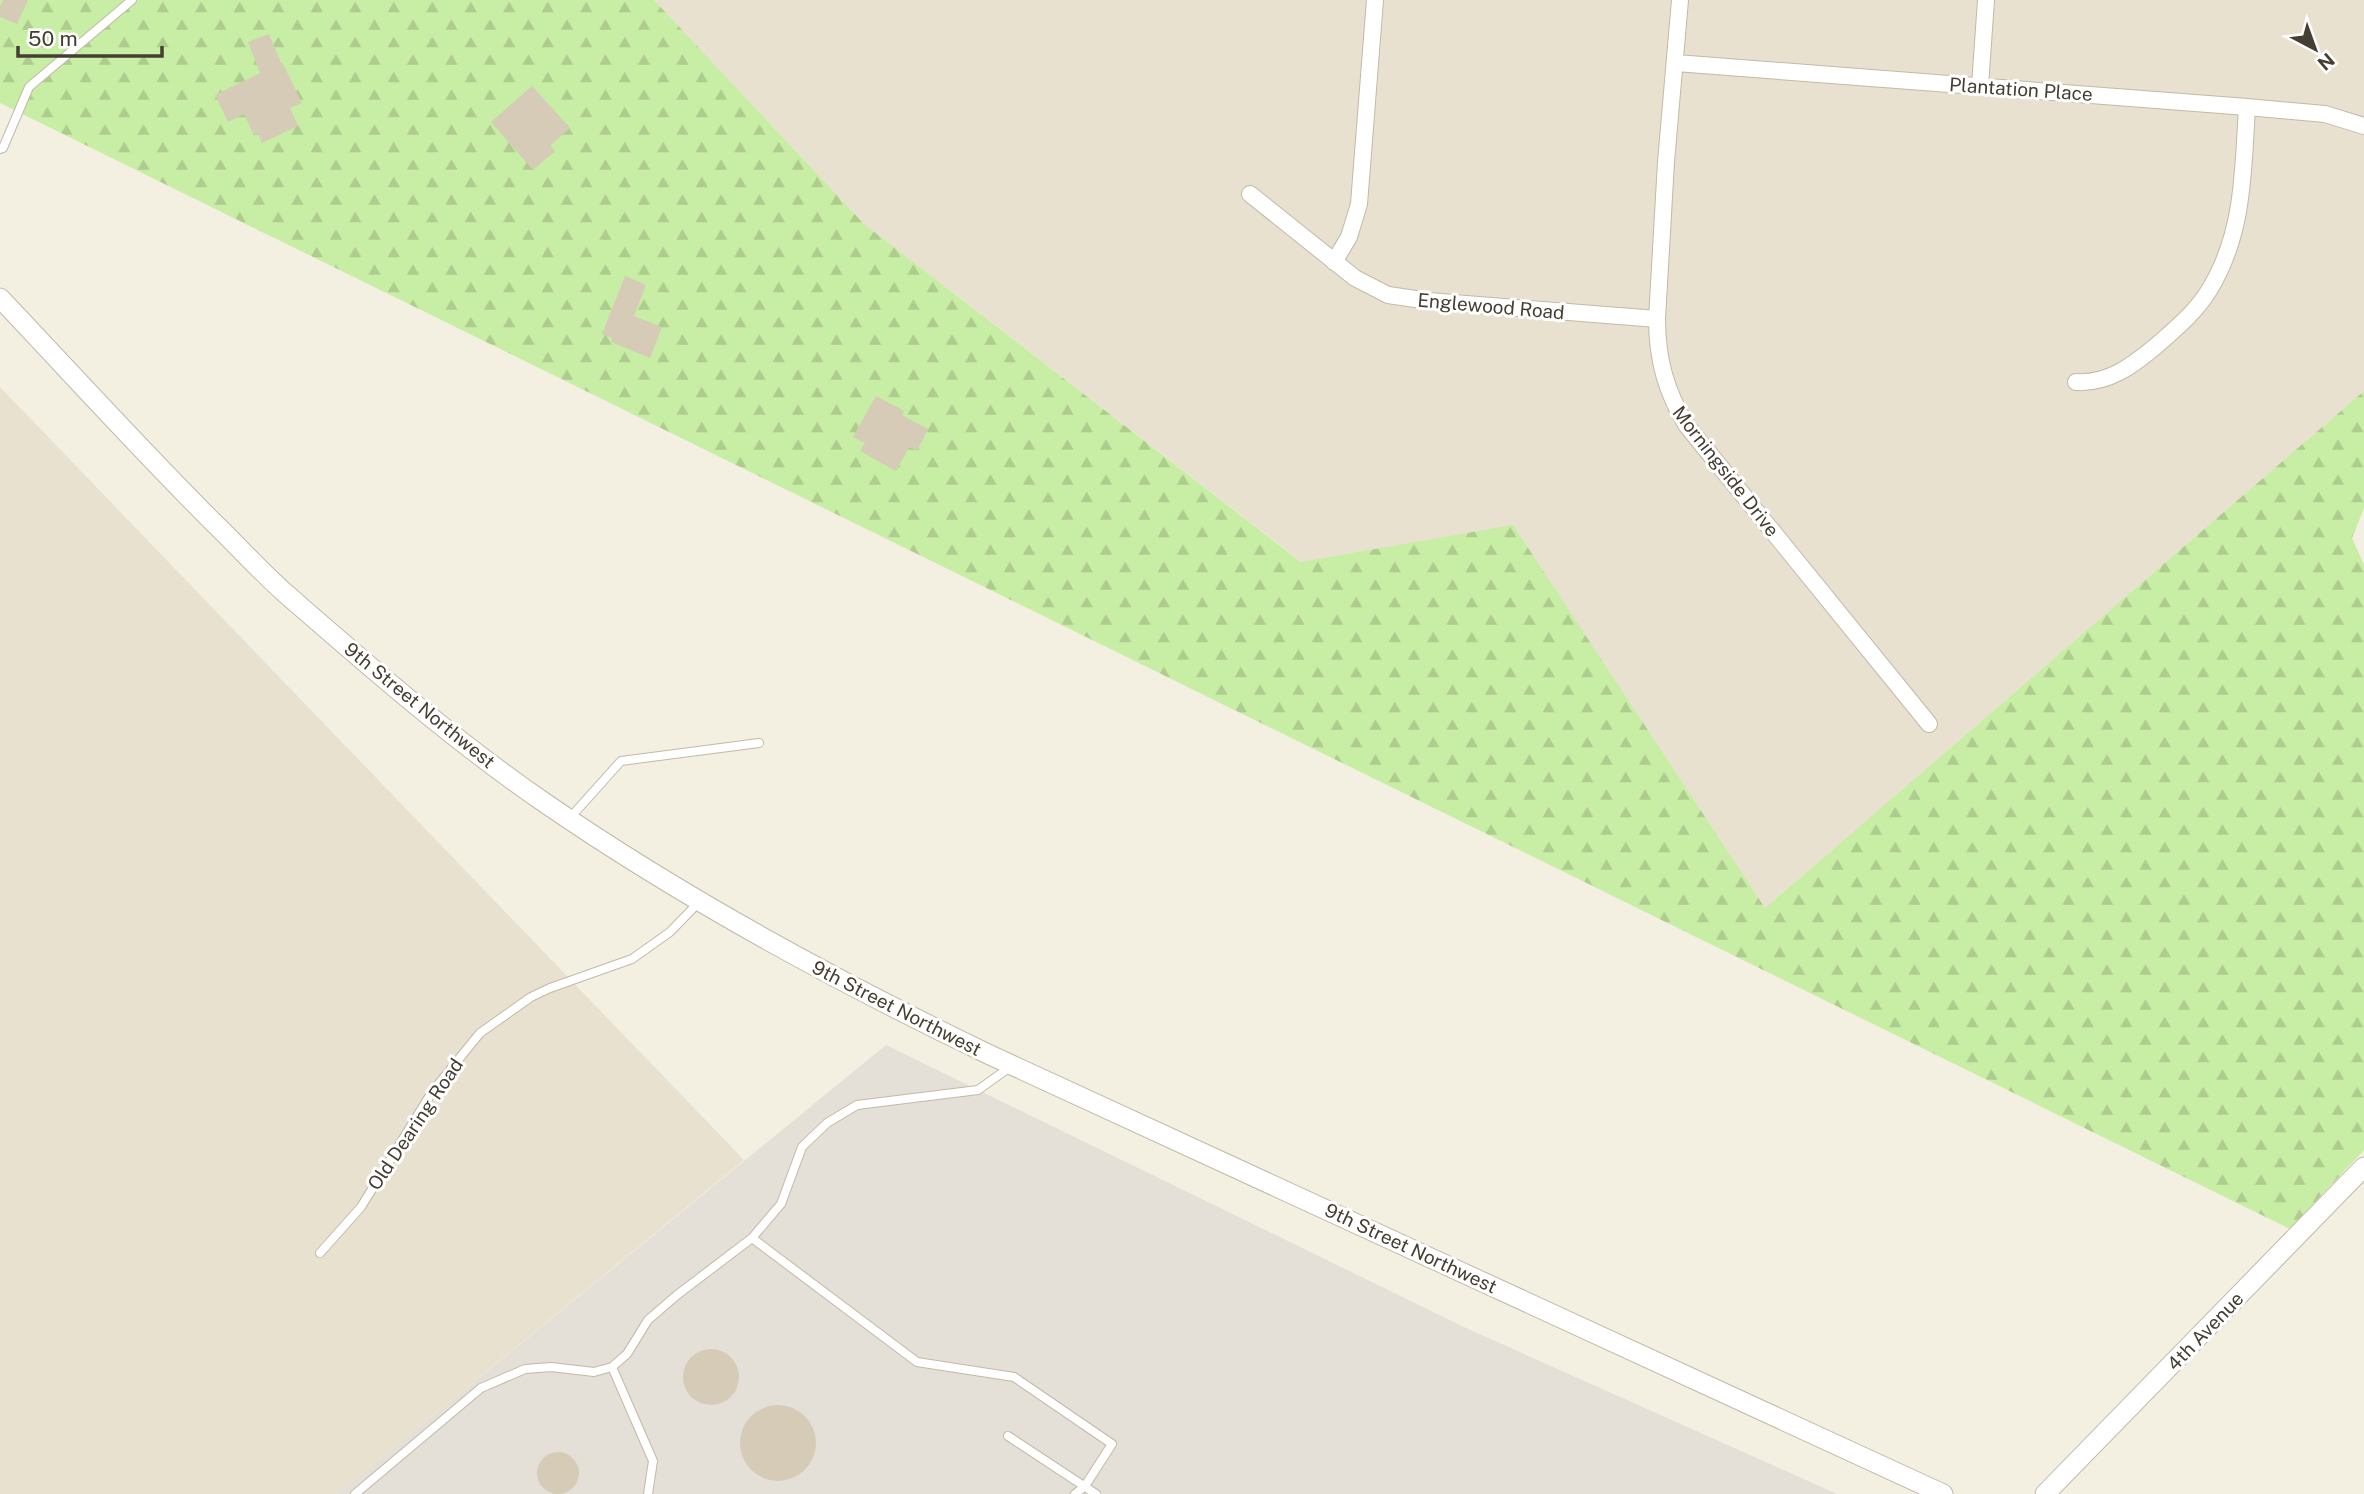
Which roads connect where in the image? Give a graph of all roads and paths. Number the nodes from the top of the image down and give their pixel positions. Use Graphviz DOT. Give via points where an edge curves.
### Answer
graph roads {
  1 [pos="132,0"];
  2 [pos="1375,0"];
  3 [pos="1680,0"];
  4 [pos="1986,0"];
  5 [pos="1676,63"];
  6 [pos="1980,86"];
  7 [pos="2247,107"];
  8 [pos="2364,126"];
  9 [pos="0,149"];
  10 [pos="1250,194"];
  11 [pos="1334,262"];
  12 [pos="0,298"];
  13 [pos="1657,319"];
  14 [pos="2076,382"];
  15 [pos="1929,724"];
  16 [pos="759,743"];
  17 [pos="569,819"];
  18 [pos="699,902"];
  19 [pos="1012,1065"];
  20 [pos="2364,1167"];
  21 [pos="752,1238"];
  22 [pos="320,1253"];
  23 [pos="612,1367"];
  24 [pos="1008,1436"];
  25 [pos="1085,1486"];
  26 [pos="355,1494"];
  27 [pos="648,1494"];
  28 [pos="1075,1494"];
  29 [pos="1096,1494"];
  30 [pos="1943,1494"];
  31 [pos="2045,1494"];
  1 -- 9 [label="lane" via="29,87"];
  2 -- 11 [label="street" via="1359,204 1349,237"];
  3 -- 5 [label="street, Morningside Drive"];
  4 -- 6 [label="street"];
  5 -- 6 [label="street, Plantation Place"];
  5 -- 13 [label="street, Morningside Drive"];
  6 -- 7 [label="street, Plantation Place"];
  7 -- 8 [label="street, Plantation Place" via="2325,114"];
  7 -- 14 [label="street" via="2236,229 2207,293 2182,323 2122,372"];
  10 -- 11 [label="street, Englewood Road"];
  11 -- 13 [label="street, Englewood Road" via="1372,288 1404,298"];
  12 -- 17 [label="street, 9th Street Northwest" via="283,591 460,741"];
  13 -- 15 [label="street, Morningside Drive" via="1660,364 1674,405 1687,426"];
  16 -- 17 [label="lane" via="621,761"];
  17 -- 18 [label="street, 9th Street Northwest"];
  18 -- 19 [label="street, 9th Street Northwest" via="880,1001"];
  18 -- 22 [label="lane, Old Dearing Road" via="670,932 632,959 531,997 480,1033 432,1092 361,1207"];
  19 -- 21 [label="lane" via="978,1090 857,1105 827,1123 802,1147 781,1204"];
  19 -- 30 [label="street, 9th Street Northwest"];
  20 -- 31 [label="street, 4th Avenue"];
  21 -- 23 [label="lane" via="648,1320 627,1354"];
  21 -- 25 [label="lane" via="916,1362 1014,1377 1112,1444"];
  23 -- 26 [label="lane" via="594,1372 525,1369 481,1388"];
  23 -- 27 [label="lane" via="653,1461"];
  24 -- 25 [label="lane"];
  25 -- 28 [label="lane"];
  25 -- 29 [label="lane"];
}
